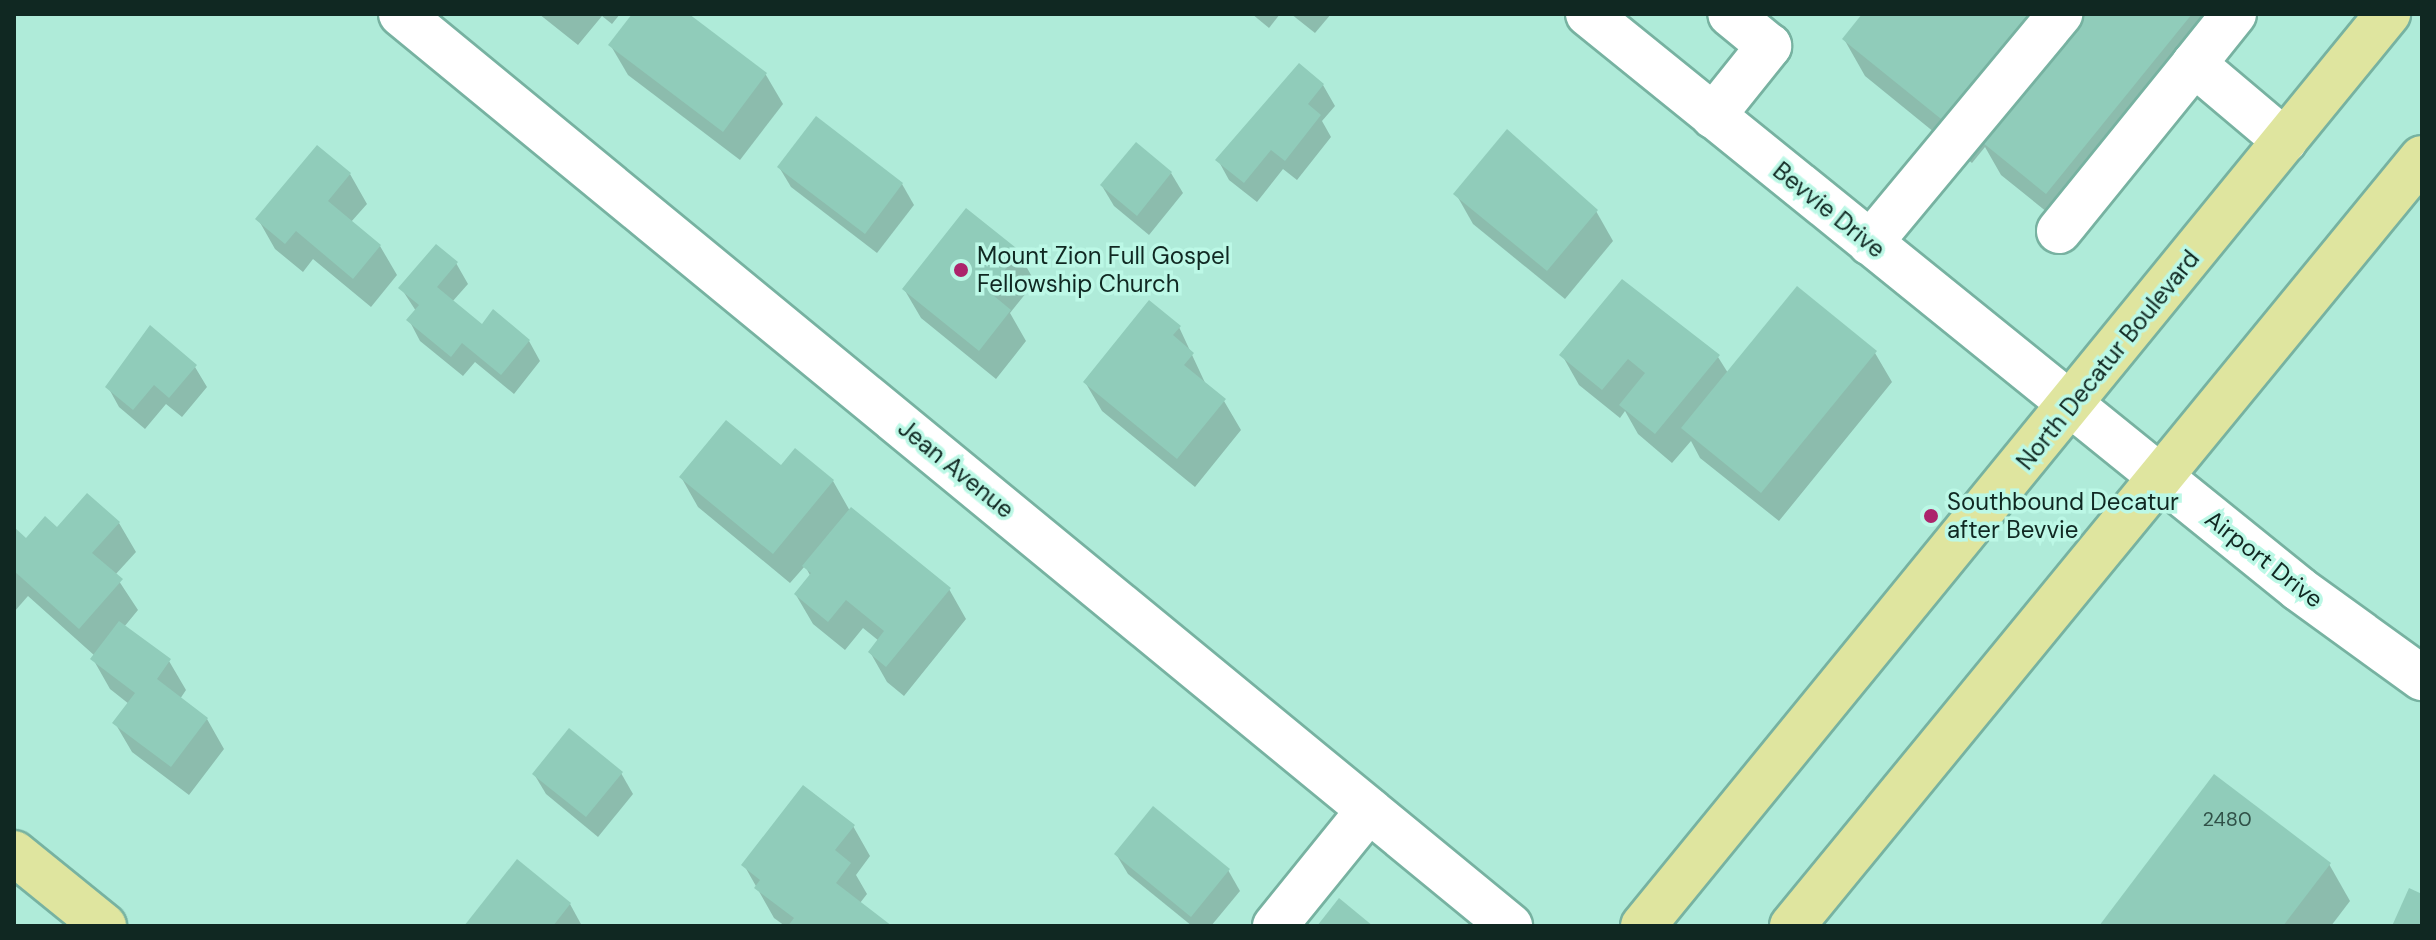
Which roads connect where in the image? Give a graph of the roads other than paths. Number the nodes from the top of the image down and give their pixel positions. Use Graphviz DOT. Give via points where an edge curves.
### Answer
graph roads {
  1 [pos="401,14"];
  2 [pos="1730,14"];
  3 [pos="2060,14"];
  4 [pos="2234,14"];
  5 [pos="2388,14"];
  6 [pos="1613,22"];
  7 [pos="2194,64"];
  8 [pos="1713,116"];
  9 [pos="2285,141"];
  10 [pos="2422,158"];
  11 [pos="2059,231"];
  12 [pos="1870,243"];
  13 [pos="2071,406"];
  14 [pos="2160,476"];
  15 [pos="2422,678"];
  16 [pos="1369,810"];
  17 [pos="14,853"];
  18 [pos="104,926"];
  19 [pos="1275,926"];
  20 [pos="1510,926"];
  21 [pos="1643,926"];
  22 [pos="1792,926"];
  1 -- 16 [label="street, Jean Avenue"];
  2 -- 8 [label="street" via="1769,46"];
  3 -- 12 [label="street"];
  4 -- 7 [label="street"];
  5 -- 9 [label="main road, North Decatur Boulevard"];
  6 -- 8 [label="street, Bevvie Drive"];
  7 -- 9 [label="street"];
  7 -- 11 [label="street"];
  8 -- 12 [label="street, Bevvie Drive"];
  9 -- 13 [label="main road, North Decatur Boulevard"];
  10 -- 14 [label="main road"];
  12 -- 13 [label="street, Bevvie Drive"];
  13 -- 14 [label="street, Airport Drive"];
  13 -- 21 [label="main road, North Decatur Boulevard"];
  14 -- 15 [label="street, Airport Drive" via="2299,589"];
  14 -- 22 [label="main road"];
  16 -- 19 [label="street"];
  16 -- 20 [label="street, Jean Avenue"];
  17 -- 18 [label="main road"];
}
